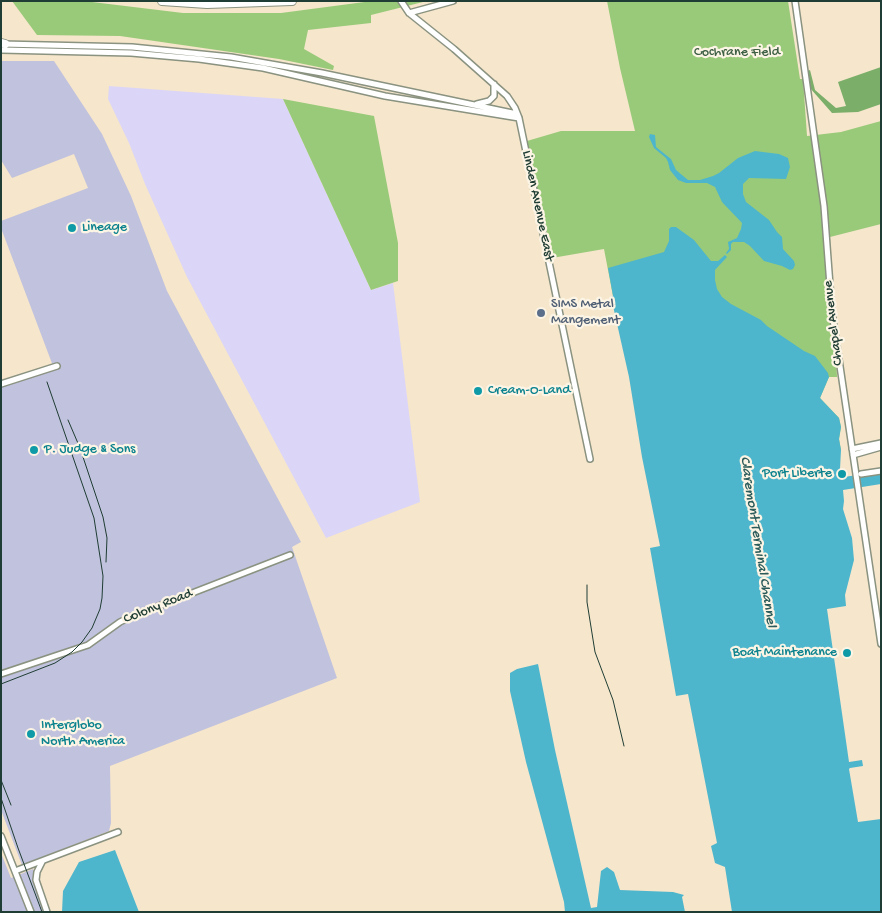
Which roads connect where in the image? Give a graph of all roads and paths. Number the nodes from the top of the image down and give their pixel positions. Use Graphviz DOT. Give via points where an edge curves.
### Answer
graph roads {
  1 [pos="162,1"];
  2 [pos="292,1"];
  3 [pos="401,1"];
  4 [pos="453,1"];
  5 [pos="795,1"];
  6 [pos="409,13"];
  7 [pos="2,45"];
  8 [pos="494,84"];
  9 [pos="474,105"];
  10 [pos="518,116"];
  11 [pos="57,366"];
  12 [pos="1,384"];
  13 [pos="881,443"];
  14 [pos="881,447"];
  15 [pos="853,452"];
  16 [pos="590,459"];
  17 [pos="881,471"];
  18 [pos="859,474"];
  19 [pos="290,555"];
  20 [pos="879,620"];
  21 [pos="881,644"];
  22 [pos="1,674"];
  23 [pos="118,832"];
  24 [pos="1,836"];
  25 [pos="42,861"];
  26 [pos="15,871"];
  27 [pos="30,912"];
  28 [pos="47,912"];
  1 -- 2 [label="highway" via="207,4"];
  3 -- 6 [label="street, Linden Avenue East"];
  4 -- 6 [label="street"];
  5 -- 15 [label="street, Chapel Avenue" via="824,206 832,312"];
  6 -- 8 [label="street, Linden Avenue East"];
  7 -- 9 [label="street" via="82,44 232,57"];
  7 -- 10 [label="street" via="164,56 240,65 385,96"];
  8 -- 9 [label="street" via="492,99"];
  8 -- 10 [label="street, Linden Avenue East" via="511,101"];
  9 -- 10 [label="street"];
  10 -- 16 [label="street, Linden Avenue East"];
  11 -- 12 [label="street"];
  13 -- 15 [label="street"];
  14 -- 15 [label="street"];
  15 -- 18 [label="street, Chapel Avenue"];
  17 -- 18 [label="street"];
  18 -- 20 [label="street, Chapel Avenue" via="858,489"];
  19 -- 22 [label="street, Colony Road" via="128,618 88,645"];
  20 -- 21 [label="street, Chapel Avenue"];
  23 -- 25 [label="street"];
  24 -- 26 [label="street"];
  25 -- 26 [label="street"];
  25 -- 28 [label="street" via="36,880"];
  26 -- 27 [label="street"];
}
